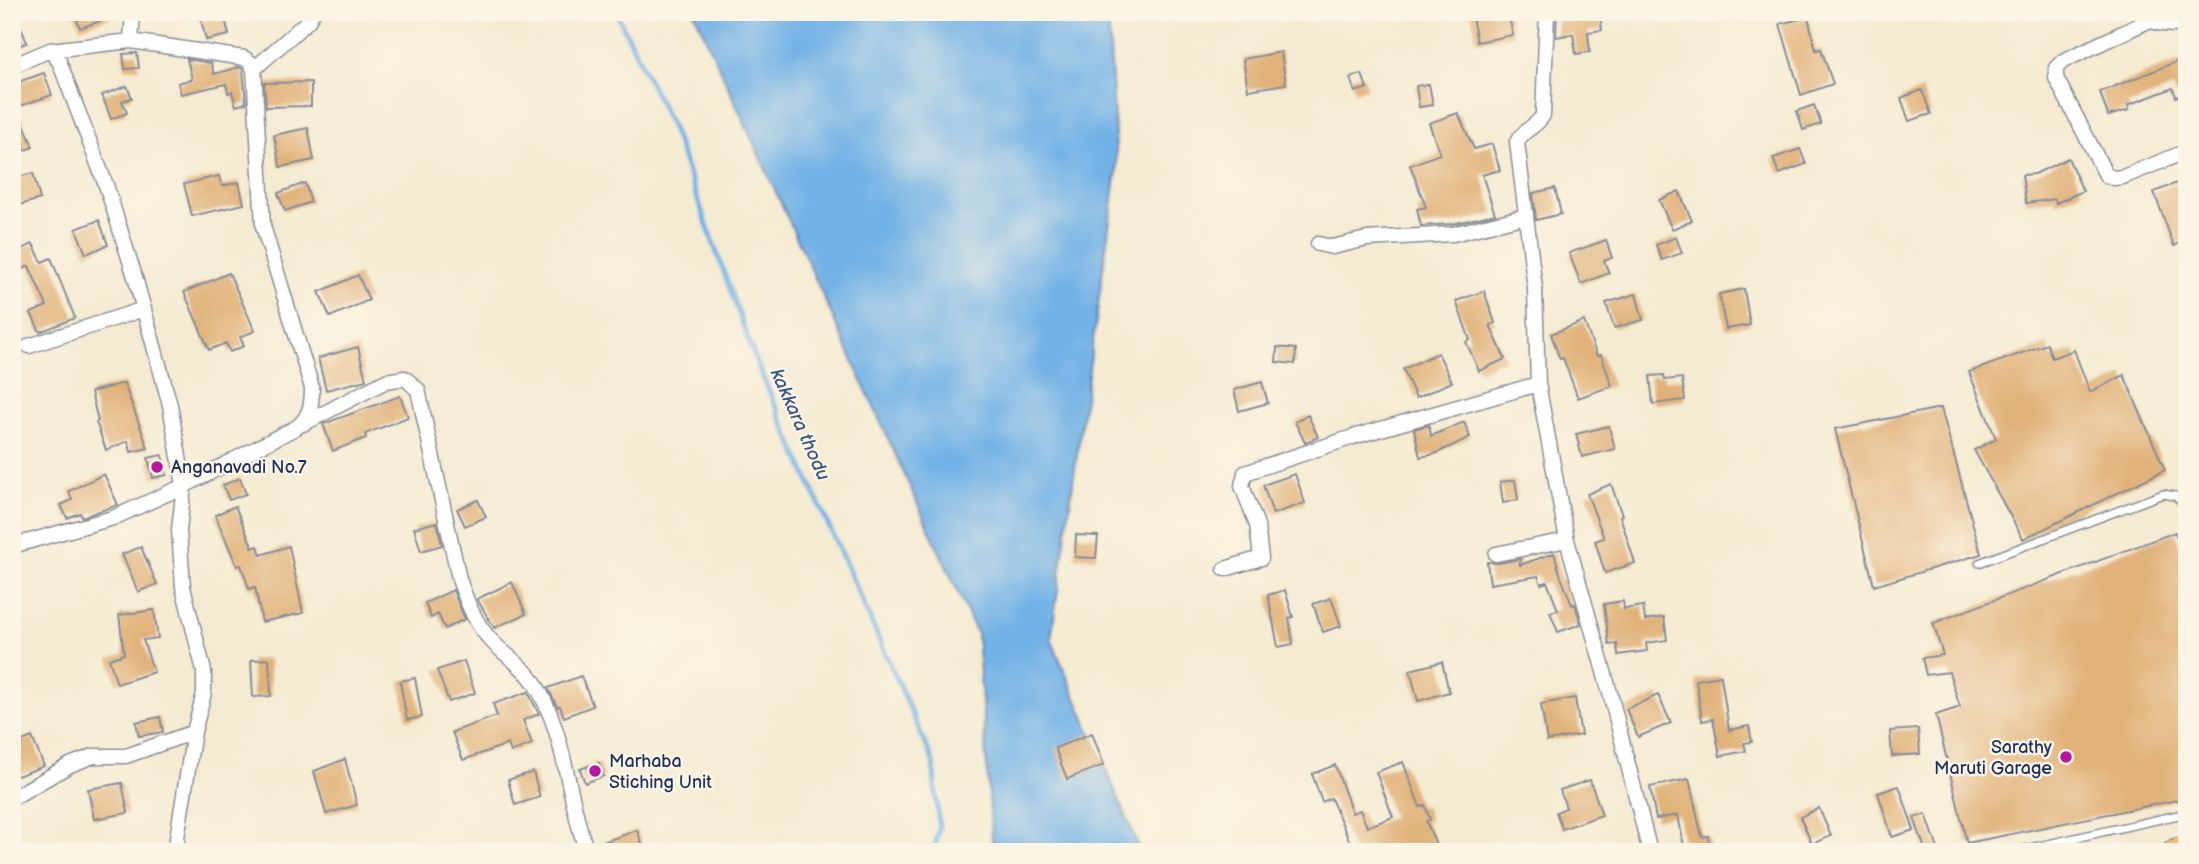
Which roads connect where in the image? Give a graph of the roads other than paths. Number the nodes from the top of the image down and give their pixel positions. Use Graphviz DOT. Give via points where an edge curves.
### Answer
graph roads {
  1 [pos="133,12"];
  2 [pos="313,12"];
  3 [pos="1547,12"];
  4 [pos="2143,16"];
  5 [pos="2187,26"];
  6 [pos="131,41"];
  7 [pos="50,50"];
  8 [pos="12,66"];
  9 [pos="254,69"];
  10 [pos="2187,152"];
  11 [pos="1526,216"];
  12 [pos="1318,244"];
  13 [pos="144,309"];
  14 [pos="29,345"];
  15 [pos="1538,384"];
  16 [pos="297,427"];
  17 [pos="184,486"];
  18 [pos="2187,507"];
  19 [pos="1567,540"];
  20 [pos="12,546"];
  21 [pos="1496,554"];
  22 [pos="1979,563"];
  23 [pos="1226,569"];
  24 [pos="194,732"];
  25 [pos="12,798"];
  26 [pos="2187,813"];
  27 [pos="2187,849"];
  28 [pos="177,852"];
  29 [pos="587,852"];
  30 [pos="1650,852"];
  31 [pos="2012,852"];
  32 [pos="2176,852"];
  1 -- 6 [label="street"];
  2 -- 9 [label="street"];
  3 -- 11 [label="street" via="1543,115 1517,142"];
  4 -- 5 [label="street" via="2159,24"];
  4 -- 10 [label="street" via="2063,61 2056,68 2056,78 2106,175 2123,177"];
  6 -- 7 [label="street"];
  6 -- 9 [label="street" via="244,58"];
  7 -- 8 [label="street"];
  7 -- 13 [label="street" via="59,61 107,188"];
  9 -- 16 [label="street" via="263,226 312,388 309,415"];
  11 -- 12 [label="street" via="1453,234 1367,239 1332,247"];
  11 -- 15 [label="street" via="1535,289"];
  13 -- 14 [label="street"];
  13 -- 17 [label="street" via="170,405"];
  15 -- 19 [label="street"];
  15 -- 23 [label="street" via="1245,472 1242,486 1257,525 1261,558"];
  16 -- 17 [label="street"];
  16 -- 29 [label="street" via="386,380 405,378 418,390 468,604 487,637 525,671 540,694 556,733"];
  17 -- 20 [label="street" via="113,517"];
  17 -- 24 [label="street" via="179,530 183,587 204,671"];
  18 -- 22 [label="lane" via="2175,496 2164,494"];
  19 -- 21 [label="street"];
  19 -- 30 [label="street"];
  24 -- 25 [label="street" via="126,756 93,756"];
  24 -- 28 [label="street"];
  26 -- 31 [label="lane"];
  27 -- 32 [label="highway"];
}
